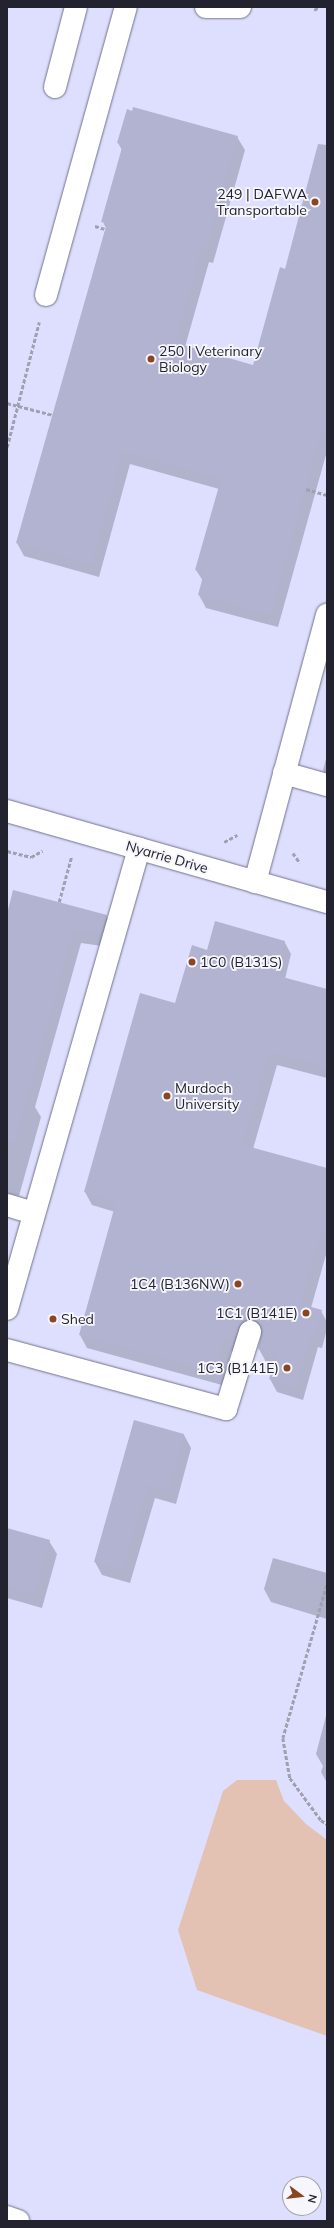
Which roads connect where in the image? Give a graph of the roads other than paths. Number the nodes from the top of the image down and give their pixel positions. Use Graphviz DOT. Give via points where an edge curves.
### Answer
graph roads {
  1 [pos="76,7"];
  2 [pos="126,7"];
  3 [pos="206,7"];
  4 [pos="240,7"];
  5 [pos="55,87"];
  6 [pos="46,295"];
  7 [pos="327,615"];
  8 [pos="284,773"];
  9 [pos="327,785"];
  10 [pos="7,811"];
  11 [pos="138,849"];
  12 [pos="254,882"];
  13 [pos="327,902"];
  14 [pos="7,1206"];
  15 [pos="33,1213"];
  16 [pos="7,1309"];
  17 [pos="250,1332"];
  18 [pos="7,1350"];
  19 [pos="7,2217"];
  20 [pos="18,2221"];
  1 -- 5 [label="street"];
  2 -- 6 [label="street"];
  3 -- 4 [label="street"];
  7 -- 8 [label="street"];
  8 -- 9 [label="street"];
  8 -- 12 [label="street"];
  10 -- 11 [label="street, Nyarrie Drive"];
  11 -- 12 [label="street, Nyarrie Drive"];
  11 -- 15 [label="street"];
  12 -- 13 [label="street, Nyarrie Drive"];
  14 -- 15 [label="street"];
  15 -- 16 [label="street"];
  17 -- 18 [label="street" via="226,1409"];
  19 -- 20 [label="street"];
}
